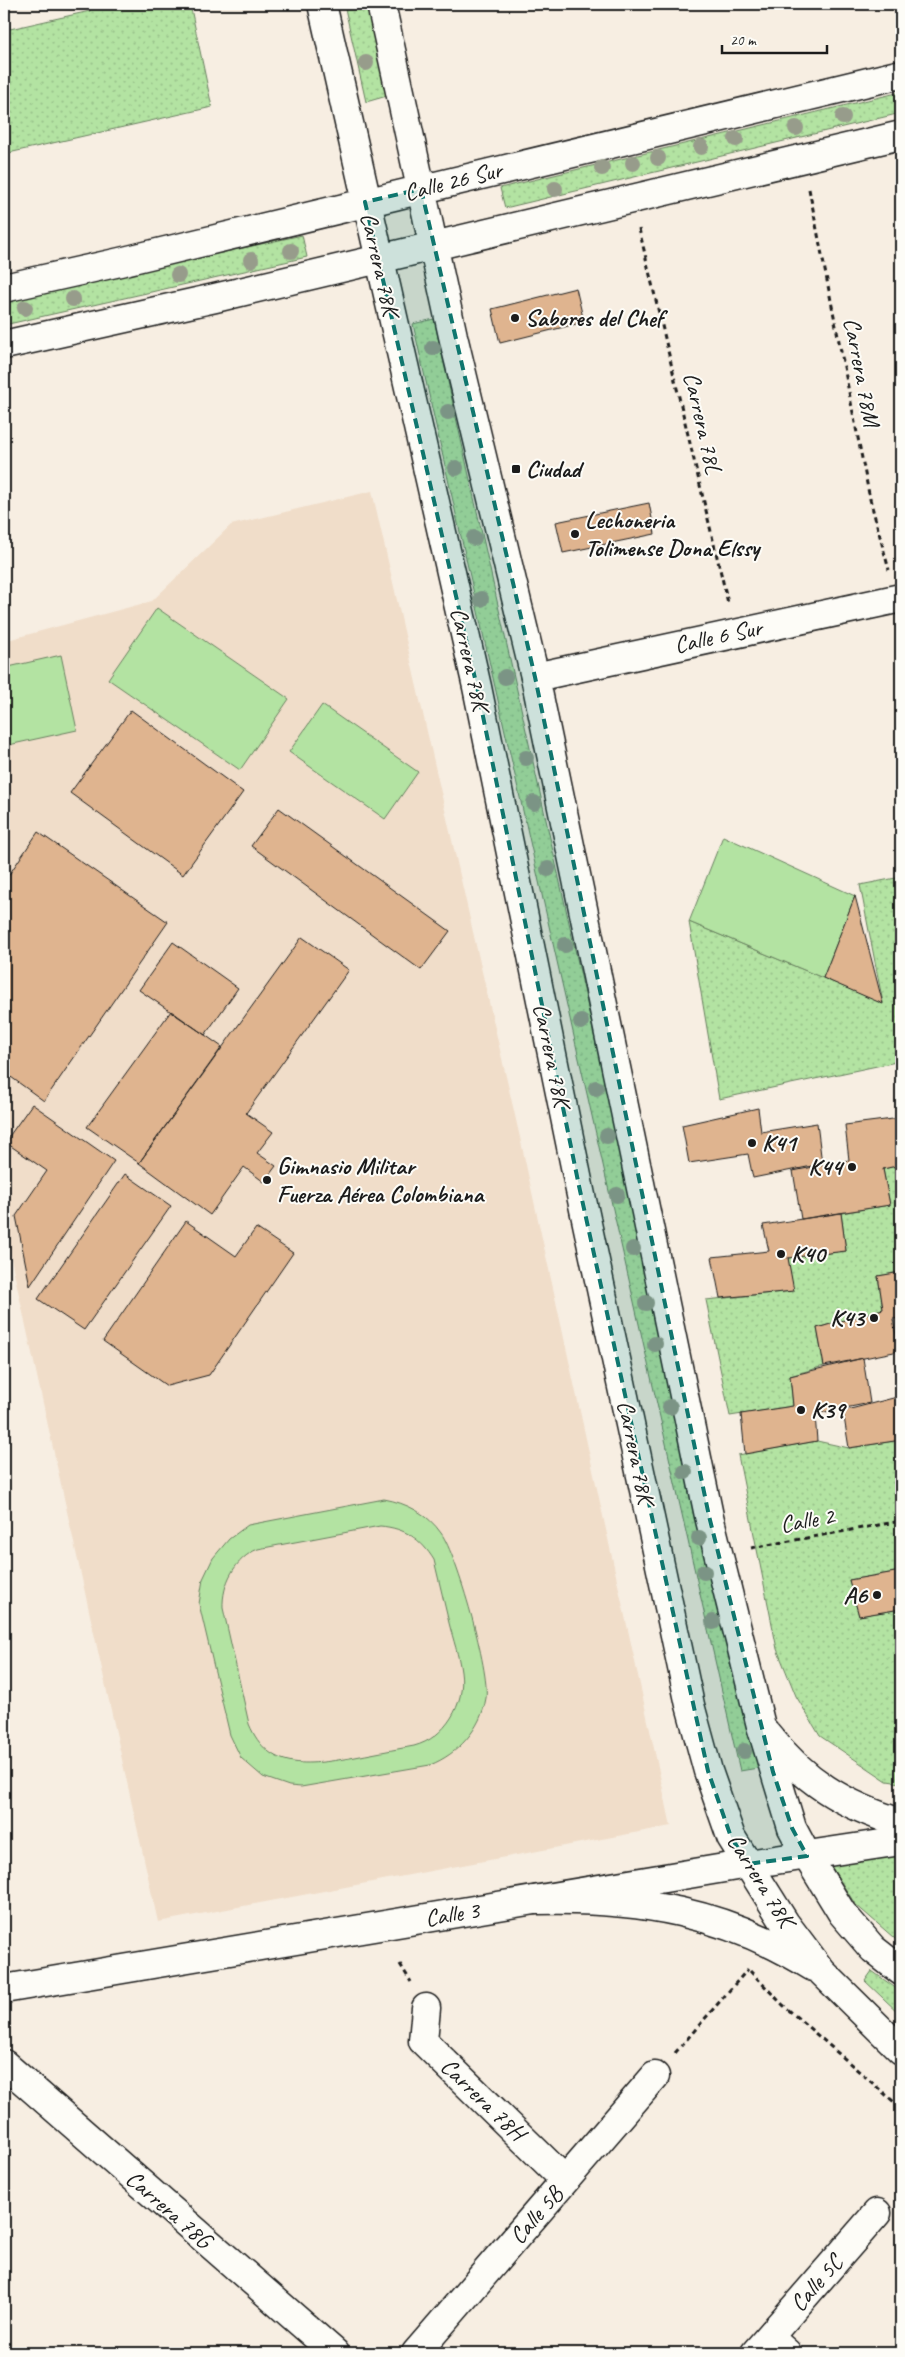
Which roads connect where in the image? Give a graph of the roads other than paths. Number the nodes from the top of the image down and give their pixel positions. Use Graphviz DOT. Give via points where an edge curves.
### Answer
graph roads {
  1 [pos="322,4"];
  2 [pos="381,4"];
  3 [pos="901,74"];
  4 [pos="901,135"];
  5 [pos="421,188"];
  6 [pos="365,202"];
  7 [pos="434,246"];
  8 [pos="379,259"];
  9 [pos="4,288"];
  10 [pos="4,345"];
  11 [pos="899,599"];
  12 [pos="535,677"];
  13 [pos="761,1726"];
  14 [pos="901,1823"];
  15 [pos="901,1841"];
  16 [pos="807,1856"];
  17 [pos="748,1864"];
  18 [pos="535,1900"];
  19 [pos="901,1971"];
  20 [pos="822,1972"];
  21 [pos="4,1989"];
  22 [pos="426,2008"];
  23 [pos="901,2050"];
  24 [pos="4,2064"];
  25 [pos="655,2076"];
  26 [pos="565,2180"];
  27 [pos="877,2213"];
  28 [pos="770,2348"];
  29 [pos="335,2353"];
  30 [pos="416,2353"];
  1 -- 6 [label="main road, Carrera 78K"];
  2 -- 5 [label="main road"];
  3 -- 5 [label="main road, Calle 26 Sur"];
  4 -- 7 [label="main road"];
  5 -- 6 [label="main road, Calle 26 Sur"];
  5 -- 7 [label="main road"];
  6 -- 8 [label="main road, Carrera 78K"];
  6 -- 9 [label="main road, Calle 26 Sur"];
  7 -- 8 [label="main road"];
  7 -- 12 [label="main road"];
  8 -- 10 [label="main road"];
  8 -- 17 [label="main road, Carrera 78K" via="477,687 690,1705 708,1772 731,1838"];
  11 -- 12 [label="main road, Calle 6 Sur"];
  12 -- 13 [label="main road" via="719,1556"];
  13 -- 14 [label="main road" via="777,1747 817,1785 873,1814"];
  13 -- 16 [label="main road" via="792,1828"];
  15 -- 16 [label="main road, Calle 3"];
  16 -- 17 [label="main road, Calle 3"];
  16 -- 19 [label="main road" via="842,1913 874,1949"];
  17 -- 18 [label="main road, Calle 3"];
  17 -- 20 [label="main road, Carrera 78K"];
  18 -- 20 [label="main road" via="594,1899 686,1912 757,1937"];
  18 -- 21 [label="main road, Calle 3"];
  20 -- 23 [label="main road, Carrera 78K"];
  22 -- 26 [label="main road, Carrera 78H" via="423,2041"];
  24 -- 29 [label="main road, Carrera 78G"];
  25 -- 26 [label="main road, Calle 5B"];
  26 -- 30 [label="main road, Calle 5B"];
  27 -- 28 [label="main road, Calle 5C"];
}
